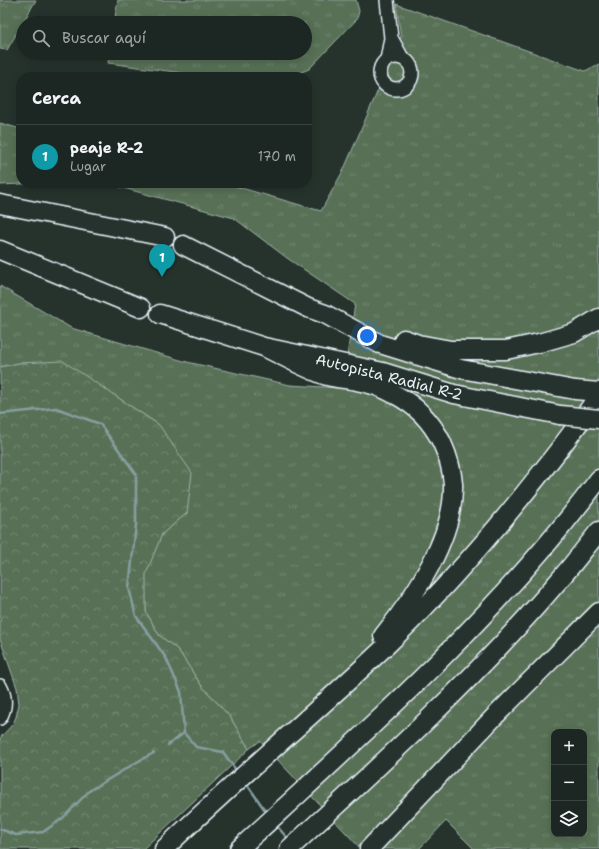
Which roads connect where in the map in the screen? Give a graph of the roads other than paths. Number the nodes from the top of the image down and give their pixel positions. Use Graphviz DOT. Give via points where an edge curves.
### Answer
graph roads {
  1 [pos="387,0"];
  2 [pos="391,38"];
  3 [pos="402,58"];
  4 [pos="387,60"];
  5 [pos="0,204"];
  6 [pos="164,237"];
  7 [pos="183,245"];
  8 [pos="0,250"];
  9 [pos="141,308"];
  10 [pos="160,314"];
  11 [pos="325,314"];
  12 [pos="599,318"];
  13 [pos="264,347"];
  14 [pos="599,394"];
  15 [pos="599,419"];
  16 [pos="599,479"];
  17 [pos="599,531"];
  18 [pos="599,601"];
  19 [pos="599,612"];
  20 [pos="0,686"];
  21 [pos="330,697"];
  22 [pos="496,716"];
  23 [pos="0,718"];
  24 [pos="164,849"];
  25 [pos="239,849"];
  26 [pos="289,849"];
  27 [pos="369,849"];
  1 -- 2 [label="street"];
  2 -- 3 [label="street"];
  2 -- 4 [label="street"];
  3 -- 4 [label="street" via="394,57"];
  3 -- 4 [label="street" via="409,63 411,81 396,90 387,87 381,80 380,71"];
  5 -- 6 [label="highway"];
  7 -- 11 [label="highway, Autopista Radial R-2" via="308,308"];
  8 -- 9 [label="highway"];
  10 -- 13 [label="highway, Autopista Radial R-2"];
  11 -- 12 [label="highway" via="418,344 451,350 506,350 574,333"];
  11 -- 14 [label="highway, Autopista Radial R-2" via="380,344 453,367"];
  13 -- 15 [label="highway, Autopista Radial R-2, bridge" via="383,372 454,394 560,415"];
  13 -- 21 [label="highway" via="328,376 373,385 408,402 421,412 434,429 447,456 452,477 452,496 447,522 425,574 394,622"];
  14 -- 21 [label="highway" via="535,481 465,564 386,646"];
  16 -- 25 [label="highway" via="532,562 468,632 381,718"];
  17 -- 26 [label="highway" via="507,638 438,709"];
  18 -- 22 [label="highway"];
  19 -- 22 [label="highway"];
  20 -- 23 [label="street" via="5,699"];
  21 -- 24 [label="highway"];
  22 -- 27 [label="highway"];
}
